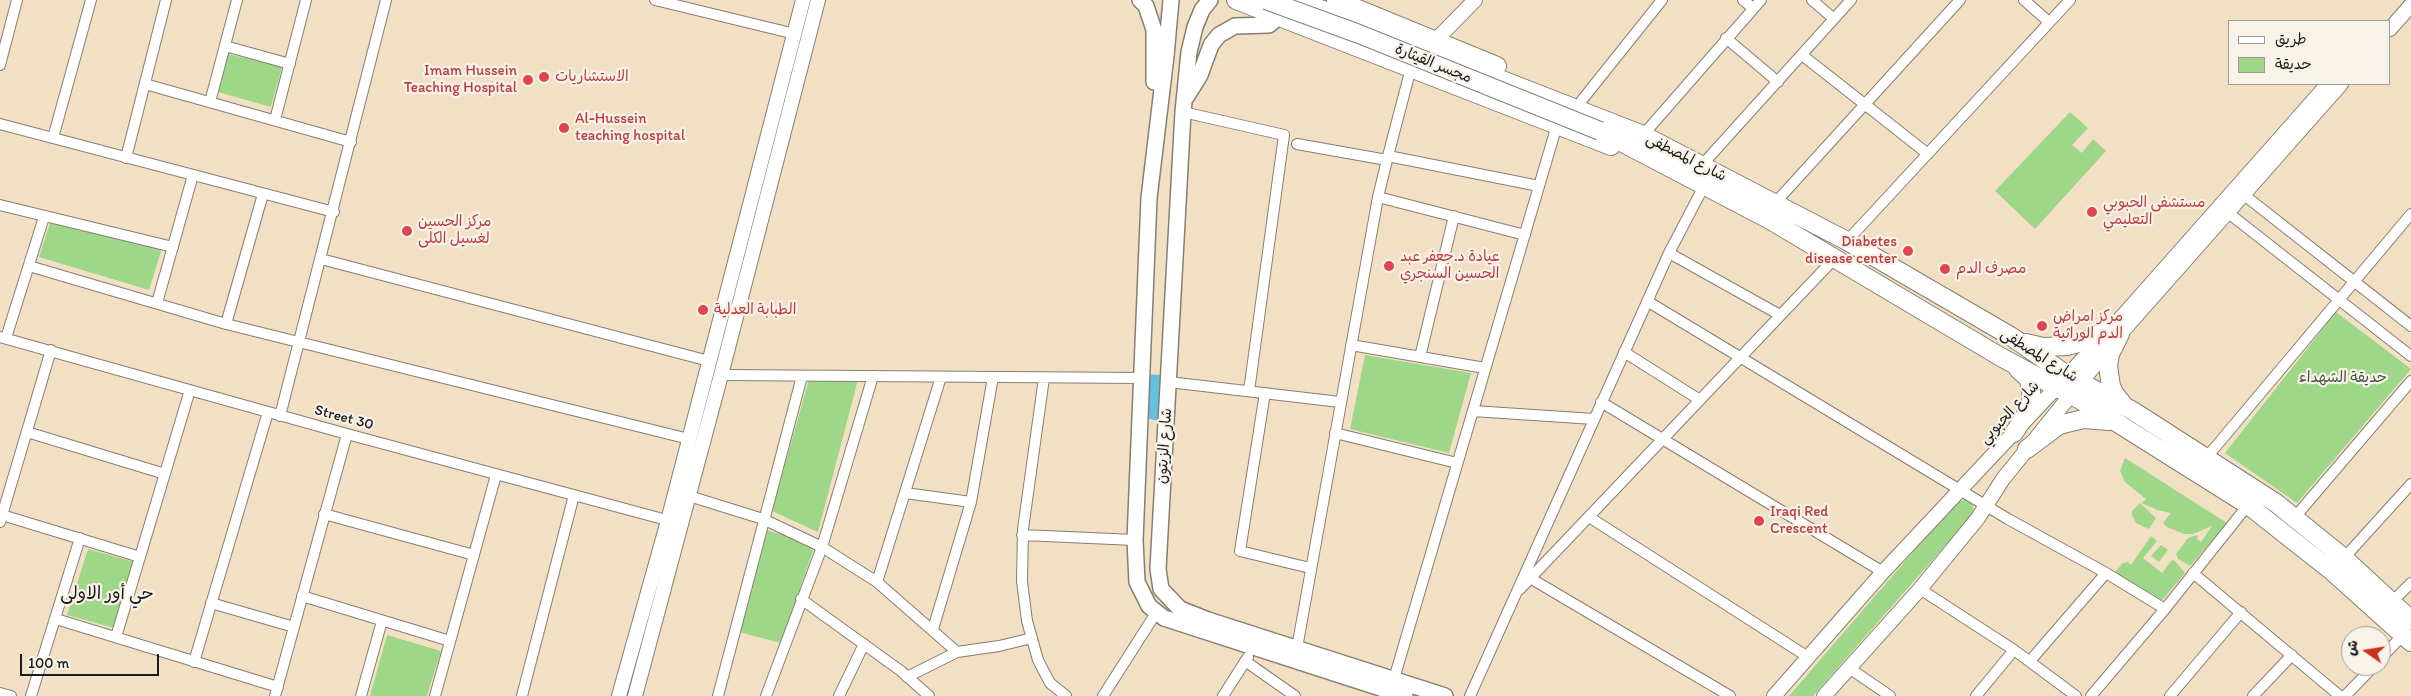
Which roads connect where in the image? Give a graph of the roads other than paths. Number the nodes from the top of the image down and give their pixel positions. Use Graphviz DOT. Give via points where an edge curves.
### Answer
graph roads {
  1 [pos="17,0"];
  2 [pos="91,0"];
  3 [pos="166,0"];
  4 [pos="237,0"];
  5 [pos="306,0"];
  6 [pos="386,0"];
  7 [pos="655,0"];
  8 [pos="804,0"];
  9 [pos="818,0"];
  10 [pos="1140,0"];
  11 [pos="1171,0"];
  12 [pos="1210,0"];
  13 [pos="1236,0"];
  14 [pos="1266,0"];
  15 [pos="1297,0"];
  16 [pos="1336,0"];
  17 [pos="1475,0"];
  18 [pos="1662,0"];
  19 [pos="1743,0"];
  20 [pos="1760,0"];
  21 [pos="1812,0"];
  22 [pos="1851,0"];
  23 [pos="1960,0"];
  24 [pos="2024,0"];
  25 [pos="2070,0"];
  26 [pos="2403,0"];
  27 [pos="2411,5"];
  28 [pos="1283,8"];
  29 [pos="1753,8"];
  30 [pos="1834,19"];
  31 [pos="2385,20"];
  32 [pos="2049,22"];
  33 [pos="2391,28"];
  34 [pos="795,34"];
  35 [pos="1726,38"];
  36 [pos="1436,40"];
  37 [pos="225,46"];
  38 [pos="1802,55"];
  39 [pos="290,64"];
  40 [pos="0,65"];
  41 [pos="1411,68"];
  42 [pos="1778,82"];
  43 [pos="145,84"];
  44 [pos="2327,85"];
  45 [pos="2340,85"];
  46 [pos="1582,100"];
  47 [pos="210,102"];
  48 [pos="1866,104"];
  49 [pos="1184,106"];
  50 [pos="276,120"];
  51 [pos="0,124"];
  52 [pos="1557,125"];
  53 [pos="1602,126"];
  54 [pos="1641,135"];
  55 [pos="53,138"];
  56 [pos="351,142"];
  57 [pos="1297,144"];
  58 [pos="1928,154"];
  59 [pos="126,158"];
  60 [pos="1388,158"];
  61 [pos="1702,165"];
  62 [pos="1668,166"];
  63 [pos="193,175"];
  64 [pos="1705,184"];
  65 [pos="1539,186"];
  66 [pos="2240,191"];
  67 [pos="262,194"];
  68 [pos="1378,197"];
  69 [pos="1149,198"];
  70 [pos="1775,203"];
  71 [pos="0,205"];
  72 [pos="2224,209"];
  73 [pos="334,212"];
  74 [pos="2411,214"];
  75 [pos="1454,216"];
  76 [pos="44,217"];
  77 [pos="1525,235"];
  78 [pos="1847,241"];
  79 [pos="173,247"];
  80 [pos="1668,252"];
  81 [pos="321,258"];
  82 [pos="1835,258"];
  83 [pos="29,266"];
  84 [pos="2354,282"];
  85 [pos="2338,299"];
  86 [pos="1647,301"];
  87 [pos="157,303"];
  88 [pos="1780,315"];
  89 [pos="226,324"];
  90 [pos="2411,326"];
  91 [pos="2116,330"];
  92 [pos="3,337"];
  93 [pos="2012,338"];
  94 [pos="299,341"];
  95 [pos="1351,345"];
  96 [pos="51,350"];
  97 [pos="1624,352"];
  98 [pos="1999,356"];
  99 [pos="2411,356"];
  100 [pos="1420,357"];
  101 [pos="1740,358"];
  102 [pos="709,361"];
  103 [pos="1486,368"];
  104 [pos="721,375"];
  105 [pos="802,376"];
  106 [pos="874,376"];
  107 [pos="940,377"];
  108 [pos="993,377"];
  109 [pos="1044,378"];
  110 [pos="1142,378"];
  111 [pos="2411,381"];
  112 [pos="1169,382"];
  113 [pos="2069,385"];
  114 [pos="190,390"];
  115 [pos="1249,391"];
  116 [pos="1265,393"];
  117 [pos="1700,400"];
  118 [pos="1340,402"];
  119 [pos="1601,402"];
  120 [pos="1473,411"];
  121 [pos="2133,411"];
  122 [pos="268,412"];
  123 [pos="280,416"];
  124 [pos="1594,419"];
  125 [pos="1140,420"];
  126 [pos="1166,422"];
  127 [pos="2123,426"];
  128 [pos="27,432"];
  129 [pos="1335,433"];
  130 [pos="2014,433"];
  131 [pos="347,434"];
  132 [pos="1663,438"];
  133 [pos="688,439"];
  134 [pos="2027,450"];
  135 [pos="2207,457"];
  136 [pos="1458,463"];
  137 [pos="1138,472"];
  138 [pos="1163,473"];
  139 [pos="166,474"];
  140 [pos="496,475"];
  141 [pos="2411,484"];
  142 [pos="1959,489"];
  143 [pos="905,493"];
  144 [pos="574,495"];
  145 [pos="689,496"];
  146 [pos="971,502"];
  147 [pos="1986,505"];
  148 [pos="2248,505"];
  149 [pos="324,514"];
  150 [pos="1589,517"];
  151 [pos="2295,517"];
  152 [pos="1,519"];
  153 [pos="763,519"];
  154 [pos="674,522"];
  155 [pos="1022,535"];
  156 [pos="80,538"];
  157 [pos="1135,540"];
  158 [pos="822,547"];
  159 [pos="474,555"];
  160 [pos="140,557"];
  161 [pos="2344,558"];
  162 [pos="1310,568"];
  163 [pos="1882,572"];
  164 [pos="2106,573"];
  165 [pos="2193,573"];
  166 [pos="1530,578"];
  167 [pos="877,582"];
  168 [pos="2411,583"];
  169 [pos="1920,589"];
  170 [pos="302,596"];
  171 [pos="1514,596"];
  172 [pos="801,599"];
  173 [pos="2393,601"];
  174 [pos="211,602"];
  175 [pos="2165,609"];
  176 [pos="2241,612"];
  177 [pos="1156,613"];
  178 [pos="56,619"];
  179 [pos="382,622"];
  180 [pos="294,627"];
  181 [pos="933,629"];
  182 [pos="2409,632"];
  183 [pos="116,637"];
  184 [pos="1032,638"];
  185 [pos="450,641"];
  186 [pos="864,644"];
  187 [pos="1296,648"];
  188 [pos="2391,649"];
  189 [pos="2014,650"];
  190 [pos="957,652"];
  191 [pos="1249,655"];
  192 [pos="2292,655"];
  193 [pos="1808,657"];
  194 [pos="2030,660"];
  195 [pos="194,662"];
  196 [pos="1849,668"];
  197 [pos="2364,676"];
  198 [pos="907,677"];
  199 [pos="1394,679"];
  200 [pos="277,692"];
  201 [pos="0,693"];
  202 [pos="1060,694"];
  203 [pos="11,696"];
  204 [pos="30,696"];
  205 [pos="360,696"];
  206 [pos="435,696"];
  207 [pos="522,696"];
  208 [pos="619,696"];
  209 [pos="634,696"];
  210 [pos="718,696"];
  211 [pos="766,696"];
  212 [pos="839,696"];
  213 [pos="929,696"];
  214 [pos="1104,696"];
  215 [pos="1223,696"];
  216 [pos="1295,696"];
  217 [pos="1405,696"];
  218 [pos="1446,696"];
  219 [pos="1470,696"];
  220 [pos="1730,696"];
  221 [pos="1774,696"];
  222 [pos="1824,696"];
  223 [pos="1890,696"];
  224 [pos="1976,696"];
  225 [pos="2076,696"];
  226 [pos="2091,696"];
  227 [pos="2170,696"];
  228 [pos="2253,696"];
  229 [pos="2340,696"];
  230 [pos="2345,696"];
  1 -- 40 [label="street"];
  2 -- 55 [label="street"];
  3 -- 43 [label="street"];
  4 -- 37 [label="street"];
  5 -- 39 [label="street"];
  6 -- 56 [label="street"];
  7 -- 34 [label="street"];
  8 -- 34 [label="street"];
  9 -- 104 [label="street"];
  10 -- 69 [label="main road" via="1146,6 1154,30"];
  11 -- 69 [label="main road, شارع الزيتون"];
  12 -- 49 [label="main road, شارع الزيتون" via="1195,27"];
  13 -- 28 [label="highway"];
  14 -- 53 [label="highway, مجسر القيثارة, bridge"];
  15 -- 53 [label="highway, مجسر القيثارة" via="1363,24"];
  16 -- 36 [label="highway"];
  17 -- 36 [label="street"];
  18 -- 46 [label="street"];
  19 -- 29 [label="street"];
  20 -- 29 [label="street"];
  21 -- 30 [label="street"];
  22 -- 30 [label="street"];
  23 -- 48 [label="street"];
  24 -- 32 [label="street"];
  25 -- 32 [label="street"];
  26 -- 31 [label="street"];
  27 -- 33 [label="street"];
  28 -- 41 [label="highway"];
  28 -- 49 [label="main road" via="1269,25 1235,26 1219,35 1211,45"];
  29 -- 35 [label="street"];
  30 -- 38 [label="street"];
  32 -- 58 [label="street"];
  34 -- 102 [label="street"];
  35 -- 42 [label="street"];
  35 -- 54 [label="street"];
  36 -- 46 [label="highway"];
  37 -- 39 [label="street"];
  37 -- 47 [label="street"];
  38 -- 42 [label="street"];
  38 -- 48 [label="street"];
  39 -- 50 [label="street"];
  41 -- 52 [label="highway"];
  41 -- 60 [label="street"];
  42 -- 61 [label="street"];
  43 -- 47 [label="street"];
  43 -- 59 [label="street"];
  44 -- 66 [label="street"];
  45 -- 66 [label="street"];
  46 -- 54 [label="highway"];
  47 -- 50 [label="street"];
  48 -- 58 [label="street"];
  48 -- 70 [label="street"];
  49 -- 112 [label="main road, شارع الزيتون"];
  49 -- 115 [label="street" via="1284,135"];
  50 -- 56 [label="street"];
  51 -- 55 [label="street"];
  52 -- 62 [label="highway"];
  52 -- 65 [label="street"];
  53 -- 54 [label="highway"];
  53 -- 62 [label="highway"];
  54 -- 61 [label="highway, شارع المصطفى"];
  55 -- 59 [label="street"];
  56 -- 73 [label="street"];
  57 -- 60 [label="street"];
  58 -- 78 [label="street"];
  59 -- 63 [label="street"];
  60 -- 65 [label="street"];
  60 -- 68 [label="street"];
  61 -- 70 [label="highway, شارع المصطفى"];
  62 -- 64 [label="highway, شارع المصطفى"];
  63 -- 67 [label="street"];
  63 -- 79 [label="street"];
  64 -- 80 [label="street"];
  64 -- 82 [label="highway, شارع المصطفى"];
  65 -- 77 [label="street"];
  66 -- 72 [label="street"];
  66 -- 84 [label="street"];
  67 -- 73 [label="street"];
  67 -- 89 [label="street"];
  68 -- 75 [label="street"];
  68 -- 95 [label="street"];
  69 -- 110 [label="main road, شارع الزيتون"];
  70 -- 78 [label="highway, شارع المصطفى"];
  71 -- 76 [label="street"];
  72 -- 85 [label="street"];
  72 -- 91 [label="street"];
  73 -- 81 [label="street"];
  74 -- 84 [label="street"];
  75 -- 77 [label="street"];
  75 -- 100 [label="street"];
  76 -- 79 [label="street"];
  76 -- 83 [label="street"];
  77 -- 103 [label="street"];
  78 -- 93 [label="highway, شارع المصطفى"];
  79 -- 87 [label="street"];
  80 -- 86 [label="street"];
  80 -- 88 [label="street"];
  81 -- 94 [label="street"];
  81 -- 102 [label="street"];
  82 -- 88 [label="street"];
  82 -- 98 [label="highway, شارع المصطفى"];
  83 -- 87 [label="street"];
  83 -- 92 [label="street"];
  84 -- 85 [label="street"];
  84 -- 90 [label="street"];
  85 -- 99 [label="street"];
  85 -- 135 [label="street"];
  86 -- 97 [label="street"];
  86 -- 101 [label="street"];
  87 -- 89 [label="street"];
  88 -- 101 [label="street"];
  89 -- 94 [label="street"];
  91 -- 93 [label="highway" via="2052,348"];
  91 -- 113 [label="street"];
  91 -- 121 [label="highway" via="2109,377 2114,393"];
  92 -- 96 [label="street, Street 30"];
  93 -- 113 [label="highway, شارع المصطفى"];
  94 -- 123 [label="street"];
  94 -- 133 [label="street"];
  95 -- 100 [label="street"];
  95 -- 118 [label="street"];
  96 -- 114 [label="street, Street 30"];
  96 -- 128 [label="street"];
  97 -- 117 [label="street"];
  97 -- 119 [label="street"];
  98 -- 113 [label="highway, شارع المصطفى"];
  98 -- 130 [label="highway" via="2024,373 2032,387 2028,411"];
  100 -- 103 [label="street"];
  101 -- 117 [label="street"];
  101 -- 142 [label="street"];
  102 -- 133 [label="street"];
  103 -- 120 [label="street"];
  104 -- 105 [label="street"];
  104 -- 145 [label="street"];
  105 -- 106 [label="street"];
  105 -- 153 [label="street"];
  106 -- 107 [label="street"];
  106 -- 158 [label="street"];
  107 -- 108 [label="street"];
  107 -- 143 [label="street"];
  108 -- 109 [label="street"];
  108 -- 146 [label="street"];
  109 -- 110 [label="street"];
  109 -- 155 [label="street"];
  110 -- 125 [label="main road, شارع الزيتون"];
  111 -- 151 [label="street"];
  112 -- 115 [label="street"];
  112 -- 126 [label="main road, شارع الزيتون"];
  113 -- 121 [label="highway, شارع المصطفى"];
  113 -- 127 [label="highway, شارع المصطفى"];
  113 -- 130 [label="street, شارع الحبوبي"];
  113 -- 134 [label="street"];
  114 -- 122 [label="street, Street 30"];
  114 -- 139 [label="street"];
  115 -- 116 [label="street"];
  116 -- 118 [label="street"];
  116 -- 162 [label="street" via="1240,551"];
  117 -- 132 [label="street"];
  118 -- 129 [label="street"];
  119 -- 124 [label="street"];
  119 -- 132 [label="street"];
  120 -- 124 [label="street"];
  120 -- 136 [label="street"];
  121 -- 135 [label="highway, شارع المصطفى"];
  122 -- 123 [label="street, Street 30"];
  122 -- 174 [label="street"];
  123 -- 131 [label="street, Street 30"];
  124 -- 171 [label="street"];
  125 -- 126 [label="main road" via="1146,432 1151,434 1161,431"];
  125 -- 137 [label="main road, شارع الزيتون"];
  126 -- 138 [label="main road, شارع الزيتون"];
  127 -- 134 [label="highway" via="2103,419 2073,420 2047,432"];
  127 -- 148 [label="highway, شارع المصطفى"];
  128 -- 139 [label="street"];
  128 -- 152 [label="street"];
  129 -- 136 [label="street"];
  129 -- 162 [label="street"];
  130 -- 142 [label="street, شارع الحبوبي"];
  131 -- 140 [label="street, Street 30"];
  131 -- 149 [label="street"];
  132 -- 150 [label="street"];
  132 -- 163 [label="street"];
  133 -- 154 [label="street"];
  134 -- 147 [label="street" via="2003,478"];
  135 -- 151 [label="highway, شارع المصطفى"];
  136 -- 199 [label="street"];
  137 -- 138 [label="main road" via="1144,461 1150,460 1159,464"];
  137 -- 157 [label="main road, شارع الزيتون"];
  138 -- 187 [label="main road, شارع الزيتون" via="1158,569 1161,589 1180,609"];
  139 -- 160 [label="street"];
  140 -- 144 [label="street, Street 30"];
  140 -- 159 [label="street"];
  141 -- 161 [label="street"];
  142 -- 147 [label="street"];
  142 -- 163 [label="street, شارع الحبوبي"];
  143 -- 146 [label="street"];
  143 -- 167 [label="street"];
  144 -- 154 [label="street, Street 30"];
  144 -- 207 [label="street"];
  145 -- 153 [label="street"];
  145 -- 154 [label="street"];
  146 -- 181 [label="street"];
  147 -- 164 [label="street"];
  147 -- 169 [label="street"];
  148 -- 165 [label="street"];
  148 -- 182 [label="highway, شارع المصطفى"];
  149 -- 159 [label="street"];
  149 -- 170 [label="street"];
  150 -- 166 [label="street"];
  150 -- 193 [label="street"];
  151 -- 161 [label="highway, شارع المصطفى"];
  152 -- 156 [label="street"];
  153 -- 158 [label="street"];
  153 -- 210 [label="street"];
  154 -- 208 [label="street"];
  154 -- 209 [label="street"];
  155 -- 157 [label="street"];
  155 -- 184 [label="street" via="1022,581"];
  156 -- 160 [label="street"];
  156 -- 178 [label="street"];
  157 -- 177 [label="main road, شارع الزيتون" via="1137,582 1143,597"];
  158 -- 167 [label="street"];
  158 -- 172 [label="street"];
  159 -- 185 [label="street"];
  160 -- 183 [label="street"];
  161 -- 173 [label="highway, شارع المصطفى"];
  162 -- 187 [label="street"];
  163 -- 193 [label="street, شارع الحبوبي"];
  164 -- 175 [label="street"];
  164 -- 194 [label="street"];
  165 -- 175 [label="street"];
  165 -- 176 [label="street"];
  166 -- 171 [label="street"];
  166 -- 220 [label="street"];
  167 -- 181 [label="street"];
  168 -- 173 [label="street"];
  169 -- 189 [label="street"];
  169 -- 196 [label="street"];
  170 -- 179 [label="street"];
  170 -- 180 [label="street"];
  171 -- 219 [label="street"];
  172 -- 186 [label="street"];
  172 -- 211 [label="street"];
  173 -- 182 [label="highway, شارع المصطفى"];
  174 -- 180 [label="street"];
  174 -- 195 [label="street"];
  175 -- 226 [label="street"];
  176 -- 192 [label="street"];
  176 -- 227 [label="street"];
  177 -- 191 [label="main road"];
  177 -- 214 [label="street"];
  178 -- 183 [label="street"];
  178 -- 204 [label="street"];
  179 -- 185 [label="street"];
  179 -- 205 [label="street"];
  180 -- 200 [label="street"];
  181 -- 190 [label="street"];
  182 -- 188 [label="street"];
  183 -- 195 [label="street"];
  184 -- 190 [label="street"];
  184 -- 202 [label="street" via="1044,673"];
  185 -- 206 [label="street"];
  186 -- 198 [label="street"];
  186 -- 212 [label="street"];
  187 -- 199 [label="main road, شارع الزيتون"];
  189 -- 194 [label="street"];
  189 -- 224 [label="street"];
  190 -- 198 [label="street"];
  191 -- 215 [label="street"];
  191 -- 216 [label="street"];
  191 -- 217 [label="main road"];
  192 -- 228 [label="street"];
  192 -- 229 [label="street"];
  193 -- 221 [label="street, شارع الحبوبي"];
  194 -- 225 [label="street"];
  195 -- 200 [label="street"];
  196 -- 222 [label="street"];
  196 -- 223 [label="street"];
  197 -- 230 [label="street"];
  198 -- 213 [label="street"];
  199 -- 218 [label="main road, شارع الزيتون"];
  201 -- 203 [label="street"];
}
